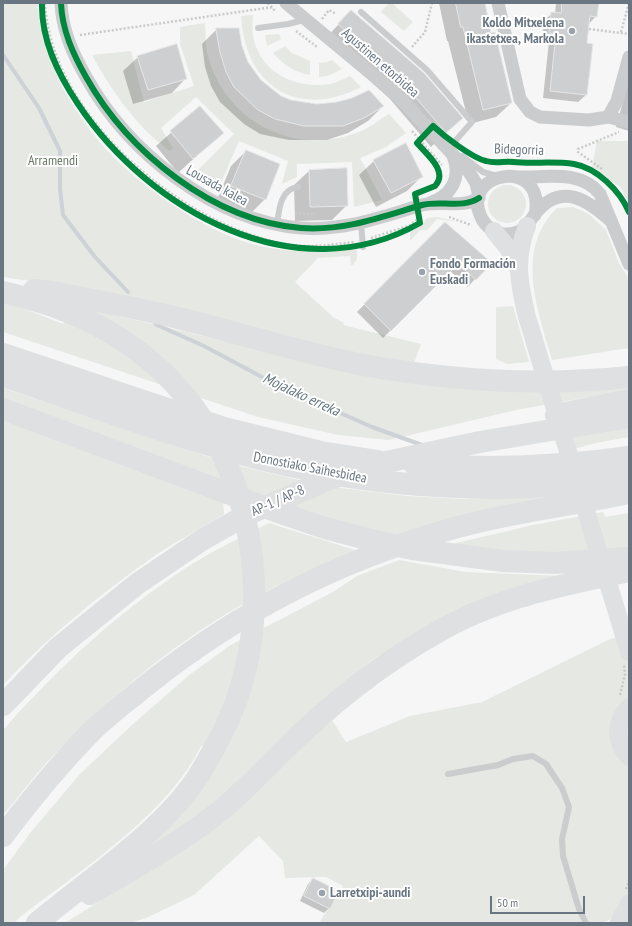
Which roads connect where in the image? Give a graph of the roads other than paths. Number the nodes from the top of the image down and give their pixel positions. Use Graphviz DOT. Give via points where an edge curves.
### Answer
graph roads {
  1 [pos="62,3"];
  2 [pos="498,3"];
  3 [pos="281,4"];
  4 [pos="361,12"];
  5 [pos="304,20"];
  6 [pos="258,28"];
  7 [pos="629,57"];
  8 [pos="608,117"];
  9 [pos="624,129"];
  10 [pos="450,148"];
  11 [pos="501,176"];
  12 [pos="515,176"];
  13 [pos="298,187"];
  14 [pos="479,197"];
  15 [pos="421,209"];
  16 [pos="278,218"];
  17 [pos="531,221"];
  18 [pos="612,222"];
  19 [pos="362,224"];
  20 [pos="494,231"];
  21 [pos="363,244"];
  22 [pos="629,264"];
  23 [pos="518,268"];
  24 [pos="3,286"];
  25 [pos="3,292"];
  26 [pos="3,354"];
  27 [pos="3,376"];
  28 [pos="629,377"];
  29 [pos="629,400"];
  30 [pos="3,409"];
  31 [pos="629,417"];
  32 [pos="535,426"];
  33 [pos="629,457"];
  34 [pos="629,478"];
  35 [pos="629,493"];
  36 [pos="629,558"];
  37 [pos="629,571"];
  38 [pos="629,652"];
  39 [pos="3,705"];
  40 [pos="627,707"];
  41 [pos="629,757"];
  42 [pos="448,774"];
  43 [pos="3,836"];
  44 [pos="629,903"];
  45 [pos="37,923"];
  46 [pos="43,923"];
  47 [pos="586,923"];
  48 [pos="619,923"];
  1 -- 16 [label="street, Lousada kalea" via="66,36 80,66 102,102 128,134 158,163 204,196 233,211"];
  2 -- 8 [label="street" via="520,99 530,112 546,118 589,120"];
  3 -- 5 [label="street, Agustinen etorbidea"];
  4 -- 10 [label="lane" via="427,70 472,122"];
  5 -- 6 [label="lane"];
  5 -- 10 [label="street, Agustinen etorbidea" via="397,95 429,130"];
  7 -- 8 [label="street" via="617,101"];
  8 -- 9 [label="street"];
  10 -- 11 [label="lane" via="477,169"];
  10 -- 14 [label="street, Agustinen etorbidea" via="473,178"];
  10 -- 15 [label="street, Agustinen etorbidea" via="455,163 454,182 443,197"];
  11 -- 12 [label="street"];
  11 -- 14 [label="street" via="487,183"];
  12 -- 17 [label="street" via="533,191 536,203"];
  12 -- 18 [label="street" via="568,177 586,182 600,194"];
  13 -- 16 [label="lane" via="291,188 284,194"];
  14 -- 15 [label="street, Lousada kalea" via="467,203"];
  14 -- 20 [label="street" via="479,214 487,227"];
  15 -- 19 [label="street, Lousada kalea"];
  16 -- 19 [label="street, Lousada kalea" via="322,228"];
  17 -- 18 [label="street" via="547,202 563,196 573,196 585,200"];
  17 -- 20 [label="street" via="515,233 501,234"];
  17 -- 23 [label="street" via="520,246"];
  18 -- 22 [label="street"];
  19 -- 21 [label="lane"];
  20 -- 23 [label="street" via="508,248"];
  23 -- 38 [label="street" via="527,317"];
  24 -- 28 [label="highway" via="52,292 181,318 311,353 413,373 508,381"];
  25 -- 45 [label="highway" via="81,317 116,336 154,364 181,392 201,418 235,482 248,528 253,565 253,625 248,657 232,713 202,770 164,817"];
  26 -- 33 [label="highway, Donostiako Saihesbidea" via="224,428 321,452 370,460 477,467 569,464"];
  27 -- 34 [label="highway, Donostiako Saihesbidea" via="218,447 299,468 363,479 475,488 572,485"];
  29 -- 32 [label="highway"];
  30 -- 36 [label="highway" via="275,511 367,539 419,550 503,561 554,563"];
  31 -- 32 [label="highway, AP-1 / AP-8"];
  32 -- 39 [label="highway, AP-1 / AP-8" via="480,442 372,465 330,479 246,516 202,540 138,584 58,648"];
  35 -- 43 [label="highway" via="479,522 409,542 296,588 200,644 135,695 95,729 37,792"];
  37 -- 46 [label="highway" via="518,597 444,628 409,648 344,695 216,815 155,856"];
  40 -- 41 [label="street" via="619,722 617,733 619,743"];
  42 -- 47 [label="lane" via="533,756 546,764 562,788 570,807 562,840 563,856 579,909"];
  44 -- 48 [label="street"];
}
